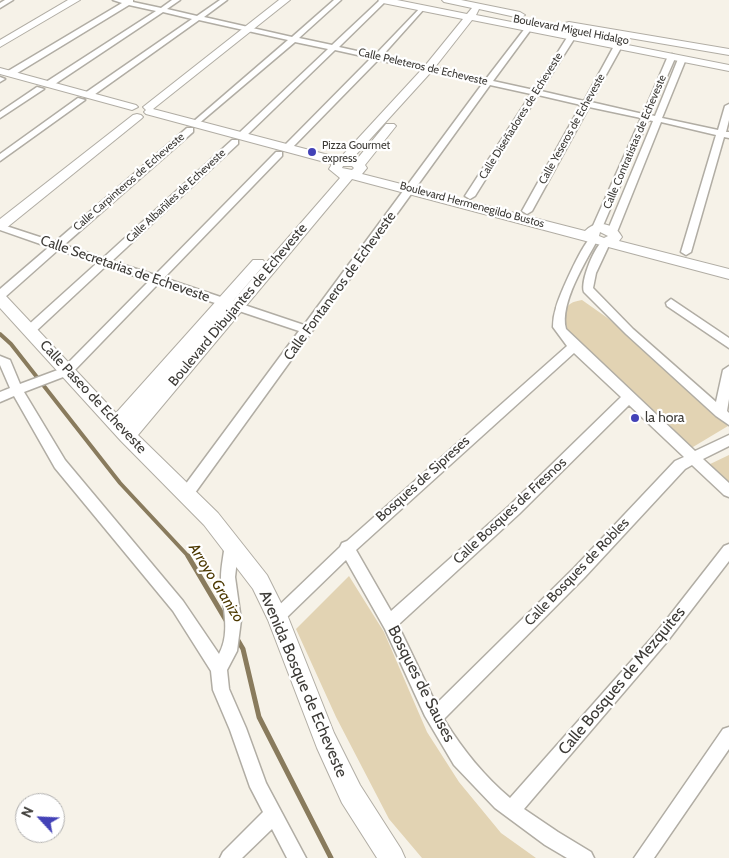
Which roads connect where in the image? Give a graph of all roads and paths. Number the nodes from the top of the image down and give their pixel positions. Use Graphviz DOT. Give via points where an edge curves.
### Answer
graph roads {
  1 [pos="10,0"];
  2 [pos="66,0"];
  3 [pos="75,0"];
  4 [pos="116,0"];
  5 [pos="178,0"];
  6 [pos="224,0"];
  7 [pos="275,0"];
  8 [pos="285,0"];
  9 [pos="338,0"];
  10 [pos="384,0"];
  11 [pos="413,0"];
  12 [pos="447,0"];
  13 [pos="129,1"];
  14 [pos="0,6"];
  15 [pos="422,8"];
  16 [pos="162,10"];
  17 [pos="479,13"];
  18 [pos="531,17"];
  19 [pos="199,18"];
  20 [pos="565,24"];
  21 [pos="245,28"];
  22 [pos="528,28"];
  23 [pos="572,36"];
  24 [pos="0,39"];
  25 [pos="294,39"];
  26 [pos="586,39"];
  27 [pos="0,44"];
  28 [pos="618,46"];
  29 [pos="662,47"];
  30 [pos="334,48"];
  31 [pos="729,52"];
  32 [pos="729,56"];
  33 [pos="377,57"];
  34 [pos="677,57"];
  35 [pos="729,60"];
  36 [pos="729,68"];
  37 [pos="432,70"];
  38 [pos="2,76"];
  39 [pos="489,82"];
  40 [pos="45,87"];
  41 [pos="536,93"];
  42 [pos="84,98"];
  43 [pos="585,105"];
  44 [pos="729,106"];
  45 [pos="138,112"];
  46 [pos="0,116"];
  47 [pos="646,117"];
  48 [pos="658,120"];
  49 [pos="193,126"];
  50 [pos="725,134"];
  51 [pos="238,138"];
  52 [pos="283,151"];
  53 [pos="0,158"];
  54 [pos="347,168"];
  55 [pos="414,186"];
  56 [pos="470,196"];
  57 [pos="0,212"];
  58 [pos="527,212"];
  59 [pos="0,226"];
  60 [pos="602,235"];
  61 [pos="55,246"];
  62 [pos="686,252"];
  63 [pos="104,263"];
  64 [pos="729,263"];
  65 [pos="729,274"];
  66 [pos="157,280"];
  67 [pos="569,289"];
  68 [pos="589,293"];
  69 [pos="0,295"];
  70 [pos="0,299"];
  71 [pos="671,303"];
  72 [pos="230,305"];
  73 [pos="30,330"];
  74 [pos="308,330"];
  75 [pos="729,344"];
  76 [pos="574,346"];
  77 [pos="0,360"];
  78 [pos="729,370"];
  79 [pos="67,371"];
  80 [pos="21,387"];
  81 [pos="0,397"];
  82 [pos="630,397"];
  83 [pos="725,417"];
  84 [pos="122,430"];
  85 [pos="729,440"];
  86 [pos="694,458"];
  87 [pos="729,491"];
  88 [pos="187,493"];
  89 [pos="232,544"];
  90 [pos="347,548"];
  91 [pos="729,550"];
  92 [pos="277,617"];
  93 [pos="389,623"];
  94 [pos="219,669"];
  95 [pos="434,717"];
  96 [pos="729,735"];
  97 [pos="512,810"];
  98 [pos="274,814"];
  99 [pos="229,858"];
  100 [pos="298,858"];
  101 [pos="392,858"];
  102 [pos="585,858"];
  103 [pos="643,858"];
  1 -- 14 [label="street"];
  2 -- 24 [label="street"];
  3 -- 27 [label="street"];
  4 -- 13 [label="street, Calle Peleteros de Echeveste"];
  5 -- 16 [label="street"];
  6 -- 19 [label="street"];
  7 -- 21 [label="street"];
  8 -- 21 [label="street"];
  9 -- 25 [label="street, Calle Carpinteros de Echeveste"];
  10 -- 15 [label="street"];
  10 -- 30 [label="street, Calle Albañiles de Echeveste"];
  11 -- 17 [label="street, Boulevard Miguel Hidalgo"];
  12 -- 17 [label="street, Boulevard Miguel Hidalgo"];
  13 -- 16 [label="street, Calle Peleteros de Echeveste"];
  13 -- 38 [label="street"];
  15 -- 17 [label="street"];
  15 -- 33 [label="street"];
  16 -- 19 [label="street, Calle Peleteros de Echeveste"];
  16 -- 40 [label="street"];
  17 -- 18 [label="street, Boulevard Miguel Hidalgo"];
  17 -- 22 [label="street"];
  17 -- 29 [label="street, Boulevard Miguel Hidalgo"];
  17 -- 37 [label="street, Boulevard Dibujantes de Echeveste"];
  19 -- 21 [label="street, Calle Peleteros de Echeveste"];
  19 -- 42 [label="street"];
  20 -- 31 [label="main road"];
  20 -- 32 [label="street, Boulevard Miguel Hidalgo"];
  21 -- 25 [label="street, Calle Peleteros de Echeveste"];
  21 -- 45 [label="street"];
  22 -- 23 [label="street"];
  22 -- 39 [label="street, Calle Fontaneros de Echeveste"];
  23 -- 26 [label="street"];
  23 -- 41 [label="street, Calle Diseñadores de Echeveste"];
  25 -- 30 [label="street, Calle Peleteros de Echeveste"];
  25 -- 49 [label="street, Calle Carpinteros de Echeveste"];
  26 -- 28 [label="street"];
  26 -- 29 [label="street"];
  28 -- 34 [label="street"];
  28 -- 43 [label="street, Calle Yeseros de Echeveste"];
  29 -- 35 [label="street, Boulevard Miguel Hidalgo"];
  30 -- 33 [label="street, Calle Peleteros de Echeveste"];
  30 -- 51 [label="street, Calle Albañiles de Echeveste"];
  33 -- 37 [label="street, Calle Peleteros de Echeveste"];
  33 -- 52 [label="street"];
  34 -- 36 [label="street"];
  34 -- 47 [label="street, Calle Contratistas de Echeveste"];
  34 -- 48 [label="street, Calle Contratistas de Echeveste"];
  37 -- 39 [label="street, Calle Peleteros de Echeveste"];
  37 -- 54 [label="street, Boulevard Dibujantes de Echeveste"];
  38 -- 40 [label="street, Boulevard Hermenegildo Bustos"];
  39 -- 41 [label="street, Calle Peleteros de Echeveste"];
  39 -- 55 [label="street, Calle Fontaneros de Echeveste"];
  40 -- 42 [label="street, Boulevard Hermenegildo Bustos"];
  40 -- 46 [label="street"];
  41 -- 43 [label="street, Calle Peleteros de Echeveste"];
  41 -- 56 [label="street, Calle Diseñadores de Echeveste"];
  42 -- 45 [label="street, Boulevard Hermenegildo Bustos"];
  42 -- 53 [label="street"];
  43 -- 47 [label="street, Calle Peleteros de Echeveste"];
  43 -- 58 [label="street, Calle Yeseros de Echeveste"];
  44 -- 50 [label="street"];
  45 -- 49 [label="street, Boulevard Hermenegildo Bustos"];
  45 -- 57 [label="street"];
  45 -- 59 [label="street"];
  47 -- 48 [label="street, Calle Peleteros de Echeveste"];
  47 -- 60 [label="street, Calle Contratistas de Echeveste"];
  48 -- 50 [label="street, Calle Peleteros de Echeveste"];
  48 -- 60 [label="street, Calle Contratistas de Echeveste"];
  49 -- 51 [label="street, Boulevard Hermenegildo Bustos"];
  49 -- 61 [label="street, Calle Carpinteros de Echeveste"];
  50 -- 62 [label="street"];
  51 -- 52 [label="street, Boulevard Hermenegildo Bustos"];
  51 -- 63 [label="street, Calle Albañiles de Echeveste"];
  52 -- 54 [label="street, Boulevard Hermenegildo Bustos"];
  52 -- 66 [label="street"];
  54 -- 55 [label="street, Boulevard Hermenegildo Bustos"];
  54 -- 72 [label="street, Boulevard Dibujantes de Echeveste"];
  55 -- 56 [label="street, Boulevard Hermenegildo Bustos"];
  55 -- 60 [label="street, Boulevard Hermenegildo Bustos"];
  55 -- 74 [label="street, Calle Fontaneros de Echeveste"];
  56 -- 58 [label="street, Boulevard Hermenegildo Bustos"];
  58 -- 60 [label="street, Boulevard Hermenegildo Bustos"];
  59 -- 61 [label="street, Calle Secretarias de Echeveste"];
  60 -- 62 [label="street, Boulevard Hermenegildo Bustos"];
  60 -- 65 [label="street, Boulevard Hermenegildo Bustos"];
  60 -- 67 [label="street"];
  60 -- 68 [label="street, Calle Contratistas de Echeveste" via="588,285"];
  61 -- 63 [label="street, Calle Secretarias de Echeveste"];
  61 -- 69 [label="street, Calle Carpinteros de Echeveste"];
  62 -- 64 [label="street, Boulevard Hermenegildo Bustos"];
  63 -- 66 [label="street, Calle Secretarias de Echeveste"];
  63 -- 73 [label="street, Calle Albañiles de Echeveste"];
  66 -- 72 [label="street, Calle Secretarias de Echeveste"];
  66 -- 79 [label="street"];
  67 -- 68 [label="street"];
  67 -- 76 [label="street" via="560,309 559,326"];
  68 -- 83 [label="street"];
  70 -- 73 [label="street, Calle Paseo de Echeveste"];
  71 -- 75 [label="street"];
  72 -- 74 [label="street, Calle Secretarias de Echeveste"];
  72 -- 84 [label="street, Boulevard Dibujantes de Echeveste"];
  73 -- 79 [label="street, Calle Paseo de Echeveste"];
  74 -- 88 [label="street, Calle Fontaneros de Echeveste"];
  76 -- 82 [label="street"];
  76 -- 90 [label="street, Bosques de Sipreses"];
  77 -- 80 [label="street" via="6,363"];
  78 -- 83 [label="street"];
  79 -- 80 [label="street"];
  79 -- 84 [label="street, Calle Paseo de Echeveste"];
  80 -- 81 [label="street"];
  80 -- 94 [label="street" via="60,464 178,606"];
  82 -- 86 [label="street"];
  82 -- 93 [label="street, Calle Bosques de Fresnos" via="514,510"];
  84 -- 88 [label="street, Calle Paseo de Echeveste"];
  85 -- 86 [label="street, Calle Bosques de Robles"];
  86 -- 87 [label="street"];
  86 -- 95 [label="street, Calle Bosques de Robles" via="680,464 578,573"];
  88 -- 89 [label="street, Avenida Bosque de Echeveste"];
  89 -- 92 [label="street, Avenida Bosque de Echeveste" via="260,582"];
  89 -- 94 [label="street" via="228,576 234,620 229,650"];
  90 -- 92 [label="street, Bosques de Sipreses"];
  90 -- 93 [label="street, Bosques de Sauses"];
  91 -- 97 [label="street, Calle Bosques de Mezquites" via="660,638"];
  92 -- 101 [label="street, Avenida Bosque de Echeveste" via="346,785"];
  93 -- 95 [label="street, Bosques de Sauses"];
  94 -- 98 [label="street" via="221,690 259,786"];
  95 -- 97 [label="street, Bosques de Sauses" via="461,760"];
  96 -- 103 [label="street"];
  97 -- 102 [label="street, Bosques de Sauses" via="544,835"];
  98 -- 99 [label="street"];
  98 -- 100 [label="street"];
}
